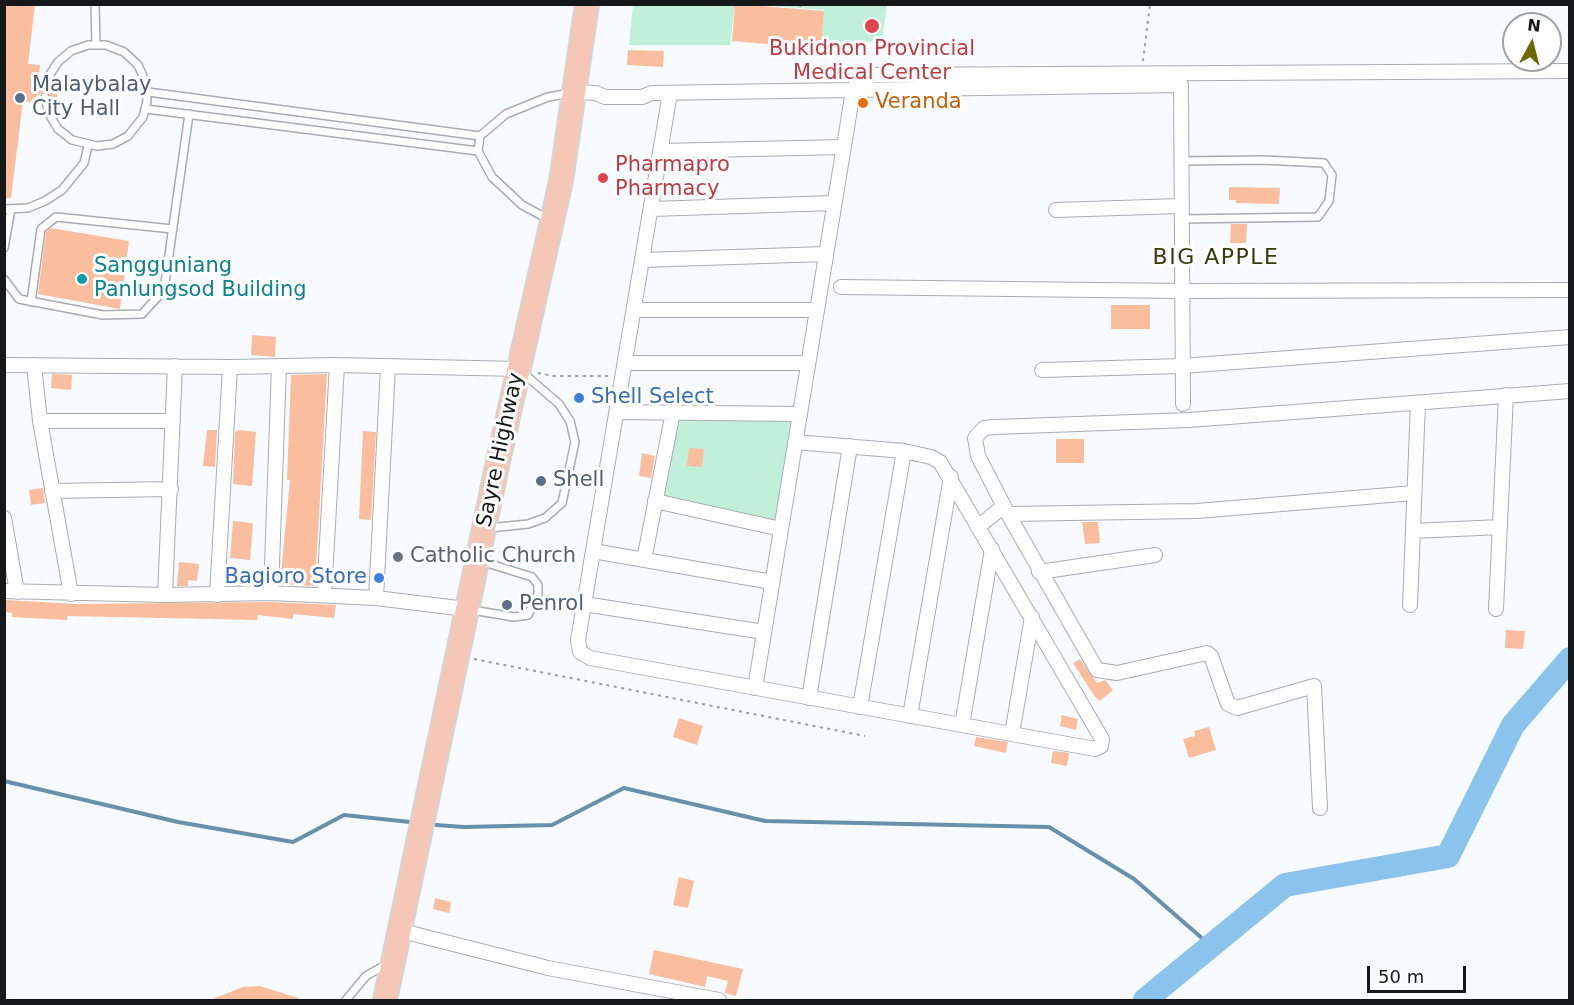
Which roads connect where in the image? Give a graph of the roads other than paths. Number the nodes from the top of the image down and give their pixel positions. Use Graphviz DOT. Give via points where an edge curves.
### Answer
graph roads {
  1 [pos="95,4"];
  2 [pos="587,4"];
  3 [pos="96,45"];
  4 [pos="1569,71"];
  5 [pos="49,76"];
  6 [pos="853,91"];
  7 [pos="148,92"];
  8 [pos="586,92"];
  9 [pos="670,93"];
  10 [pos="45,97"];
  11 [pos="146,109"];
  12 [pos="189,114"];
  13 [pos="480,136"];
  14 [pos="88,146"];
  15 [pos="844,147"];
  16 [pos="478,151"];
  17 [pos="660,151"];
  18 [pos="1181,162"];
  19 [pos="834,203"];
  20 [pos="8,209"];
  21 [pos="651,209"];
  22 [pos="1056,210"];
  23 [pos="1182,213"];
  24 [pos="552,221"];
  25 [pos="173,229"];
  26 [pos="4,248"];
  27 [pos="826,254"];
  28 [pos="642,260"];
  29 [pos="4,279"];
  30 [pos="841,287"];
  31 [pos="1569,290"];
  32 [pos="1182,291"];
  33 [pos="31,302"];
  34 [pos="634,310"];
  35 [pos="817,310"];
  36 [pos="1569,338"];
  37 [pos="808,363"];
  38 [pos="4,364"];
  39 [pos="34,364"];
  40 [pos="337,365"];
  41 [pos="175,366"];
  42 [pos="279,366"];
  43 [pos="1182,366"];
  44 [pos="230,367"];
  45 [pos="388,368"];
  46 [pos="519,369"];
  47 [pos="623,370"];
  48 [pos="1042,370"];
  49 [pos="1569,392"];
  50 [pos="1506,395"];
  51 [pos="1418,403"];
  52 [pos="1183,404"];
  53 [pos="616,411"];
  54 [pos="673,412"];
  55 [pos="800,414"];
  56 [pos="40,421"];
  57 [pos="173,421"];
  58 [pos="795,442"];
  59 [pos="850,446"];
  60 [pos="904,451"];
  61 [pos="951,477"];
  62 [pos="171,489"];
  63 [pos="52,491"];
  64 [pos="1414,493"];
  65 [pos="655,501"];
  66 [pos="1006,510"];
  67 [pos="4,518"];
  68 [pos="979,526"];
  69 [pos="1500,526"];
  70 [pos="484,529"];
  71 [pos="781,529"];
  72 [pos="1413,531"];
  73 [pos="992,549"];
  74 [pos="593,551"];
  75 [pos="1155,555"];
  76 [pos="477,560"];
  77 [pos="644,560"];
  78 [pos="1039,572"];
  79 [pos="772,582"];
  80 [pos="11,591"];
  81 [pos="271,593"];
  82 [pos="71,594"];
  83 [pos="165,595"];
  84 [pos="217,595"];
  85 [pos="324,595"];
  86 [pos="376,598"];
  87 [pos="584,604"];
  88 [pos="1410,605"];
  89 [pos="466,609"];
  90 [pos="1496,609"];
  91 [pos="1032,617"];
  92 [pos="764,632"];
  93 [pos="755,688"];
  94 [pos="809,698"];
  95 [pos="860,707"];
  96 [pos="910,716"];
  97 [pos="962,725"];
  98 [pos="1012,734"];
  99 [pos="1320,808"];
  100 [pos="402,931"];
  101 [pos="395,960"];
  102 [pos="346,1000"];
  103 [pos="385,1000"];
  104 [pos="719,1000"];
  1 -- 3 [label="lane"];
  2 -- 8 [label="highway, Sayre Highway"];
  3 -- 5 [label="lane" via="71,51"];
  3 -- 7 [label="lane" via="115,48 131,58 143,74"];
  4 -- 6 [label="street" via="876,75 859,79"];
  6 -- 9 [label="street"];
  6 -- 15 [label="street"];
  6 -- 18 [label="street" via="1181,85"];
  7 -- 11 [label="lane"];
  7 -- 13 [label="lane"];
  8 -- 9 [label="street" via="642,88 652,93"];
  8 -- 13 [label="lane" via="548,97 506,114"];
  8 -- 24 [label="highway, Sayre Highway"];
  9 -- 17 [label="street"];
  10 -- 14 [label="lane" via="58,129"];
  11 -- 12 [label="lane"];
  11 -- 14 [label="lane" via="139,124 120,140 105,146"];
  12 -- 16 [label="lane"];
  12 -- 25 [label="lane"];
  13 -- 16 [label="lane"];
  14 -- 20 [label="lane" via="84,163 62,190 28,208"];
  15 -- 17 [label="street"];
  15 -- 19 [label="street"];
  16 -- 24 [label="lane" via="504,191"];
  17 -- 21 [label="street"];
  18 -- 23 [label="street"];
  18 -- 23 [label="lane" via="1324,163 1332,175 1329,201 1318,217"];
  19 -- 21 [label="street"];
  19 -- 27 [label="street"];
  20 -- 26 [label="lane"];
  21 -- 28 [label="street"];
  22 -- 23 [label="street"];
  23 -- 32 [label="street"];
  24 -- 46 [label="highway, Sayre Highway"];
  25 -- 33 [label="lane" via="164,290 142,314 103,315"];
  25 -- 33 [label="lane" via="56,217 41,229"];
  27 -- 28 [label="street"];
  27 -- 35 [label="street"];
  28 -- 34 [label="street"];
  29 -- 33 [label="lane" via="19,299"];
  30 -- 32 [label="street"];
  31 -- 32 [label="street"];
  32 -- 43 [label="street"];
  34 -- 35 [label="street"];
  34 -- 47 [label="street"];
  35 -- 37 [label="street"];
  36 -- 43 [label="street"];
  37 -- 47 [label="street"];
  37 -- 55 [label="street"];
  38 -- 39 [label="street"];
  39 -- 41 [label="street"];
  39 -- 56 [label="street"];
  40 -- 42 [label="street"];
  40 -- 45 [label="street"];
  40 -- 85 [label="street"];
  41 -- 44 [label="street"];
  41 -- 57 [label="street"];
  42 -- 44 [label="street"];
  42 -- 81 [label="street"];
  43 -- 48 [label="street"];
  43 -- 52 [label="street"];
  44 -- 84 [label="street"];
  45 -- 46 [label="street"];
  45 -- 86 [label="street"];
  46 -- 70 [label="highway, Sayre Highway"];
  46 -- 70 [label="lane" via="559,404 570,421 575,442 562,503 545,518 528,524"];
  47 -- 53 [label="street"];
  49 -- 50 [label="street"];
  50 -- 51 [label="street"];
  50 -- 69 [label="street"];
  51 -- 64 [label="street"];
  51 -- 66 [label="street" via="1189,420 984,428 975,438 975,447"];
  53 -- 54 [label="street"];
  53 -- 74 [label="street"];
  54 -- 55 [label="street"];
  54 -- 65 [label="street"];
  55 -- 58 [label="street"];
  56 -- 57 [label="street"];
  56 -- 63 [label="street"];
  57 -- 62 [label="street"];
  58 -- 59 [label="street"];
  58 -- 71 [label="street"];
  59 -- 60 [label="street"];
  59 -- 94 [label="street"];
  60 -- 61 [label="street" via="931,456"];
  60 -- 95 [label="street"];
  61 -- 68 [label="street"];
  61 -- 96 [label="street"];
  62 -- 63 [label="street"];
  62 -- 83 [label="street"];
  63 -- 82 [label="street"];
  64 -- 66 [label="street" via="1197,511"];
  64 -- 72 [label="street"];
  65 -- 71 [label="street"];
  65 -- 77 [label="street"];
  66 -- 68 [label="street"];
  66 -- 78 [label="street"];
  67 -- 80 [label="street"];
  68 -- 73 [label="street"];
  69 -- 72 [label="street"];
  69 -- 90 [label="street"];
  70 -- 76 [label="highway, Sayre Highway"];
  71 -- 79 [label="street"];
  72 -- 88 [label="street"];
  73 -- 91 [label="street"];
  73 -- 97 [label="street"];
  74 -- 77 [label="street"];
  74 -- 87 [label="street"];
  75 -- 78 [label="street"];
  76 -- 89 [label="highway, Sayre Highway"];
  76 -- 89 [label="lane" via="532,577 538,594 528,615 514,617"];
  77 -- 79 [label="street"];
  78 -- 99 [label="street" via="1094,667 1102,672 1117,673 1206,653 1211,656 1228,704 1237,708 1314,686"];
  79 -- 92 [label="street"];
  80 -- 82 [label="street"];
  81 -- 84 [label="street"];
  81 -- 85 [label="street"];
  82 -- 83 [label="street"];
  83 -- 84 [label="street"];
  85 -- 86 [label="street"];
  86 -- 89 [label="street"];
  87 -- 92 [label="street"];
  87 -- 93 [label="street" via="578,640 580,652 590,658"];
  89 -- 100 [label="highway, Sayre Highway"];
  91 -- 98 [label="street"];
  91 -- 98 [label="street" via="1102,744 1095,749"];
  92 -- 93 [label="street"];
  93 -- 94 [label="street"];
  94 -- 95 [label="street"];
  95 -- 96 [label="street"];
  96 -- 97 [label="street"];
  97 -- 98 [label="street"];
  100 -- 101 [label="highway, Sayre Highway"];
  100 -- 104 [label="street" via="548,968"];
  101 -- 102 [label="lane" via="366,976"];
  101 -- 103 [label="highway, Sayre Highway"];
}
